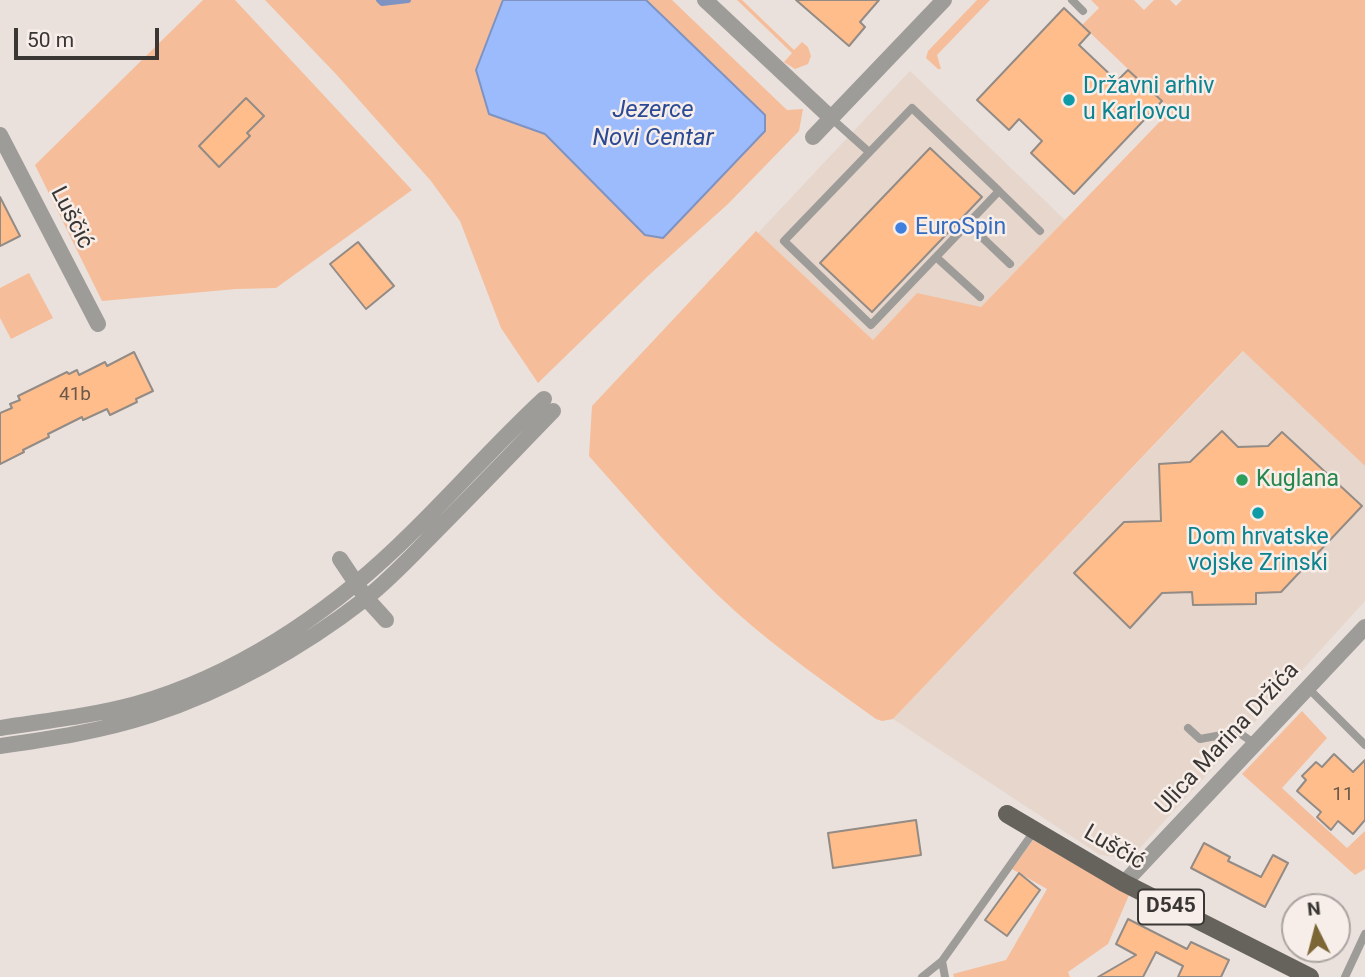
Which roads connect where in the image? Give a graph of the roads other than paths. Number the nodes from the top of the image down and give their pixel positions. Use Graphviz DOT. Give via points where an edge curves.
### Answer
graph roads {
  1 [pos="705,0"];
  2 [pos="944,0"];
  3 [pos="1072,0"];
  4 [pos="1083,11"];
  5 [pos="831,118"];
  6 [pos="0,135"];
  7 [pos="813,137"];
  8 [pos="869,152"];
  9 [pos="999,191"];
  10 [pos="968,224"];
  11 [pos="1040,231"];
  12 [pos="936,257"];
  13 [pos="1010,264"];
  14 [pos="980,297"];
  15 [pos="98,324"];
  16 [pos="340,559"];
  17 [pos="355,583"];
  18 [pos="366,598"];
  19 [pos="386,620"];
  20 [pos="1365,626"];
  21 [pos="1308,688"];
  22 [pos="0,728"];
  23 [pos="1188,728"];
  24 [pos="1255,744"];
  25 [pos="1365,745"];
  26 [pos="0,746"];
  27 [pos="1007,814"];
  28 [pos="1035,830"];
  29 [pos="1124,883"];
  30 [pos="1365,934"];
  31 [pos="942,961"];
  32 [pos="922,977"];
  33 [pos="945,977"];
  34 [pos="1310,977"];
  35 [pos="1345,977"];
  1 -- 5 [label="street"];
  2 -- 5 [label="street"];
  3 -- 4 [label="lane"];
  5 -- 7 [label="street"];
  5 -- 8 [label="lane"];
  6 -- 15 [label="street, Luščić"];
  8 -- 9 [label="lane" via="912,108"];
  8 -- 12 [label="lane" via="784,241 871,325"];
  9 -- 10 [label="lane"];
  9 -- 11 [label="lane"];
  10 -- 12 [label="lane"];
  10 -- 13 [label="lane"];
  12 -- 14 [label="lane"];
  16 -- 17 [label="street"];
  17 -- 18 [label="street"];
  17 -- 18 [label="street" via="548,405 413,555"];
  17 -- 22 [label="street" via="262,650 192,683 137,703"];
  18 -- 19 [label="street"];
  18 -- 26 [label="street" via="270,662 199,698 91,731"];
  20 -- 21 [label="street, Ulica Marina Držića"];
  21 -- 24 [label="street, Ulica Marina Držića"];
  21 -- 25 [label="lane"];
  23 -- 24 [label="lane" via="1200,739 1238,732"];
  24 -- 29 [label="street, Ulica Marina Držića"];
  27 -- 28 [label="main road, Luščić / D545"];
  28 -- 29 [label="main road, Luščić / D545"];
  28 -- 31 [label="lane"];
  29 -- 34 [label="main road, Luščić / D545"];
  30 -- 35 [label="lane"];
  31 -- 32 [label="lane"];
  31 -- 33 [label="lane"];
}
